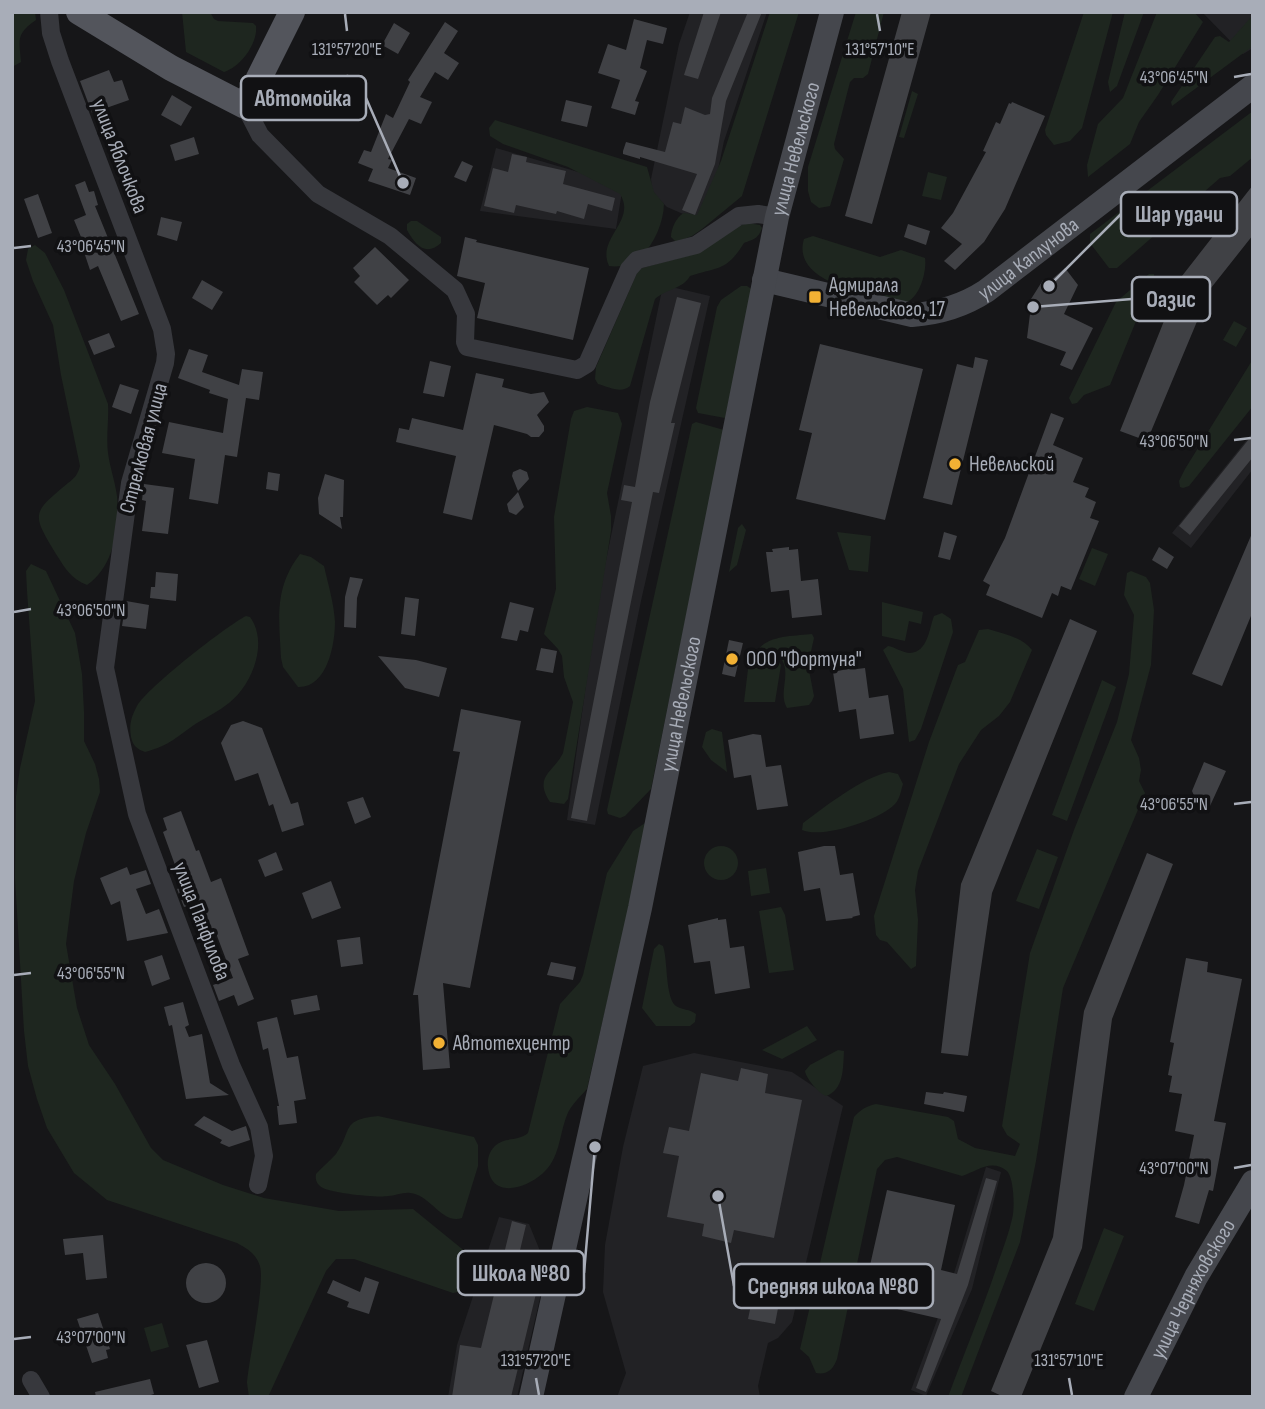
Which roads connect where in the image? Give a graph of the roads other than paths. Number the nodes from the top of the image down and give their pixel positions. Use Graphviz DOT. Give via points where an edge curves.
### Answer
graph roads {
  1 [pos="49,12"];
  2 [pos="79,12"];
  3 [pos="292,12"];
  4 [pos="832,12"];
  5 [pos="1253,86"];
  6 [pos="244,106"];
  7 [pos="777,218"];
  8 [pos="764,280"];
  9 [pos="166,354"];
  10 [pos="105,668"];
  11 [pos="1253,1182"];
  12 [pos="258,1185"];
  13 [pos="31,1380"];
  14 [pos="41,1397"];
  15 [pos="531,1397"];
  16 [pos="1136,1397"];
  1 -- 9 [label="street, улица Яблочкова" via="60,61 162,330"];
  2 -- 6 [label="main road"];
  3 -- 6 [label="main road"];
  4 -- 7 [label="main road, улица Невельского"];
  5 -- 8 [label="main road, улица Каплунова" via="965,303 912,315"];
  6 -- 7 [label="street" via="260,135 318,194 390,236 455,290 466,313 467,346 548,366 577,370 587,364 629,269 638,260 696,245 739,216"];
  7 -- 8 [label="main road, улица Невельского"];
  8 -- 15 [label="main road, улица Невельского" via="640,908"];
  9 -- 10 [label="street, Стрелковая улица" via="130,483"];
  10 -- 12 [label="street, улица Панфилова" via="137,814 259,1128 264,1156"];
  11 -- 16 [label="main road, улица Черняховского" via="1196,1277"];
  13 -- 14 [label="street"];
}
